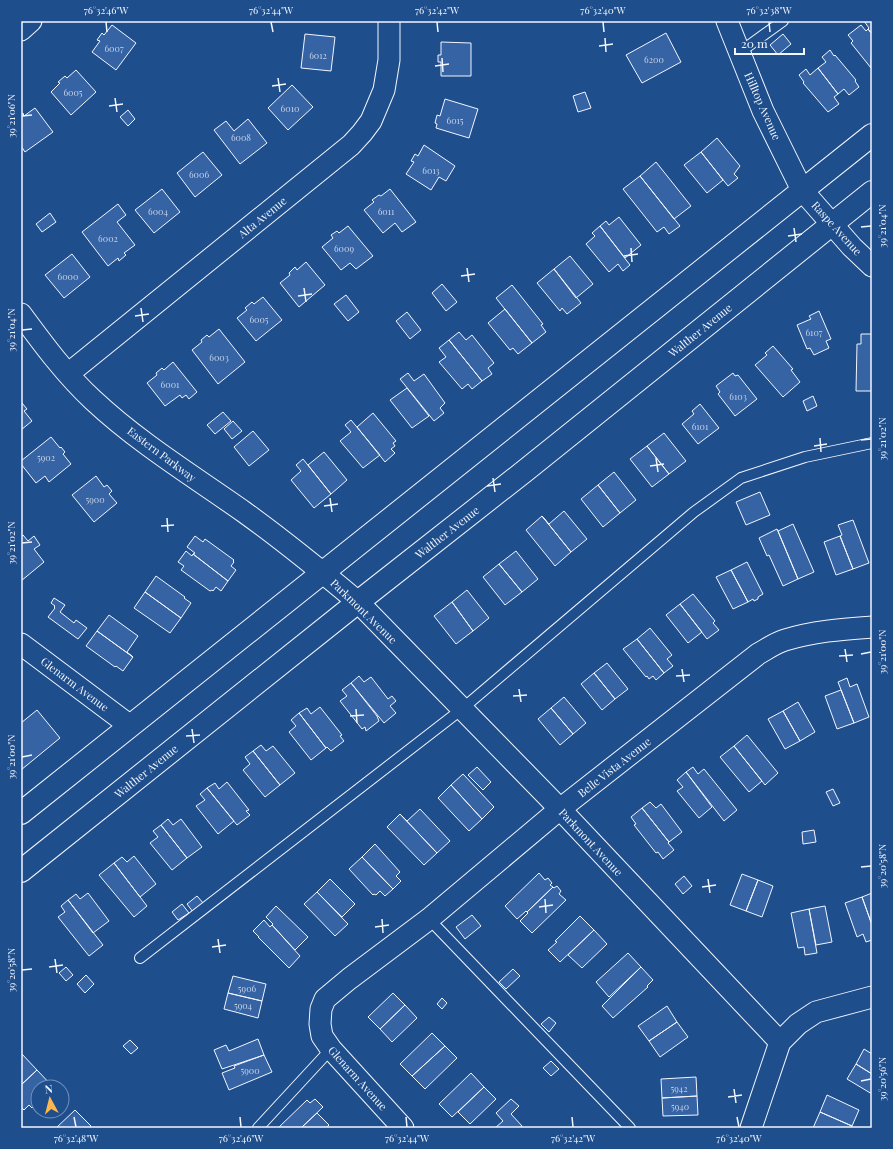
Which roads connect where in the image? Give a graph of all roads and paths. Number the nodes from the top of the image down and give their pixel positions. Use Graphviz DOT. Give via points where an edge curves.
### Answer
graph roads {
  1 [pos="31,21"];
  2 [pos="389,21"];
  3 [pos="727,21"];
  4 [pos="783,21"];
  5 [pos="21,30"];
  6 [pos="740,52"];
  7 [pos="872,135"];
  8 [pos="802,190"];
  9 [pos="872,192"];
  10 [pos="832,224"];
  11 [pos="872,266"];
  12 [pos="21,314"];
  13 [pos="68,374"];
  14 [pos="872,443"];
  15 [pos="323,572"];
  16 [pos="358,602"];
  17 [pos="872,627"];
  18 [pos="21,644"];
  19 [pos="462,709"];
  20 [pos="129,726"];
  21 [pos="560,809"];
  22 [pos="21,813"];
  23 [pos="21,871"];
  24 [pos="428,919"];
  25 [pos="140,958"];
  26 [pos="872,997"];
  27 [pos="320,1024"];
  28 [pos="780,1042"];
  29 [pos="331,1049"];
  30 [pos="258,1128"];
  31 [pos="403,1128"];
  32 [pos="630,1128"];
  33 [pos="751,1128"];
  1 -- 5 [label="street"];
  2 -- 13 [label="street, Alta Avenue" via="389,60 384,90 371,121 362,133"];
  3 -- 6 [label="street, Hilltop Avenue"];
  4 -- 6 [label="lane"];
  6 -- 8 [label="street, Hilltop Avenue" via="763,111"];
  7 -- 8 [label="main road"];
  8 -- 10 [label="street, Raspe Avenue"];
  8 -- 15 [label="main road"];
  9 -- 10 [label="main road, Walther Avenue"];
  10 -- 11 [label="street, Raspe Avenue"];
  10 -- 16 [label="main road, Walther Avenue"];
  12 -- 13 [label="street, Eastern Parkway"];
  13 -- 15 [label="street, Eastern Parkway" via="93,400 124,426"];
  14 -- 19 [label="lane" via="805,457 736,481 694,512"];
  15 -- 16 [label="street, Parkmont Avenue"];
  15 -- 20 [label="main road"];
  16 -- 19 [label="street, Parkmont Avenue"];
  16 -- 23 [label="main road, Walther Avenue"];
  17 -- 21 [label="street, Belle Vista Avenue" via="805,635 773,645 758,654"];
  18 -- 20 [label="street, Glenarm Avenue"];
  19 -- 21 [label="street, Parkmont Avenue"];
  19 -- 25 [label="lane"];
  20 -- 22 [label="main road"];
  21 -- 24 [label="street, Belle Vista Avenue"];
  21 -- 28 [label="street, Parkmont Avenue"];
  24 -- 27 [label="street, Belle Vista Avenue" via="325,999"];
  24 -- 32 [label="lane"];
  26 -- 28 [label="street" via="816,1012 798,1024"];
  27 -- 29 [label="street, Glenarm Avenue" via="322,1036"];
  28 -- 33 [label="street"];
  29 -- 30 [label="lane"];
  29 -- 31 [label="street, Glenarm Avenue"];
}
